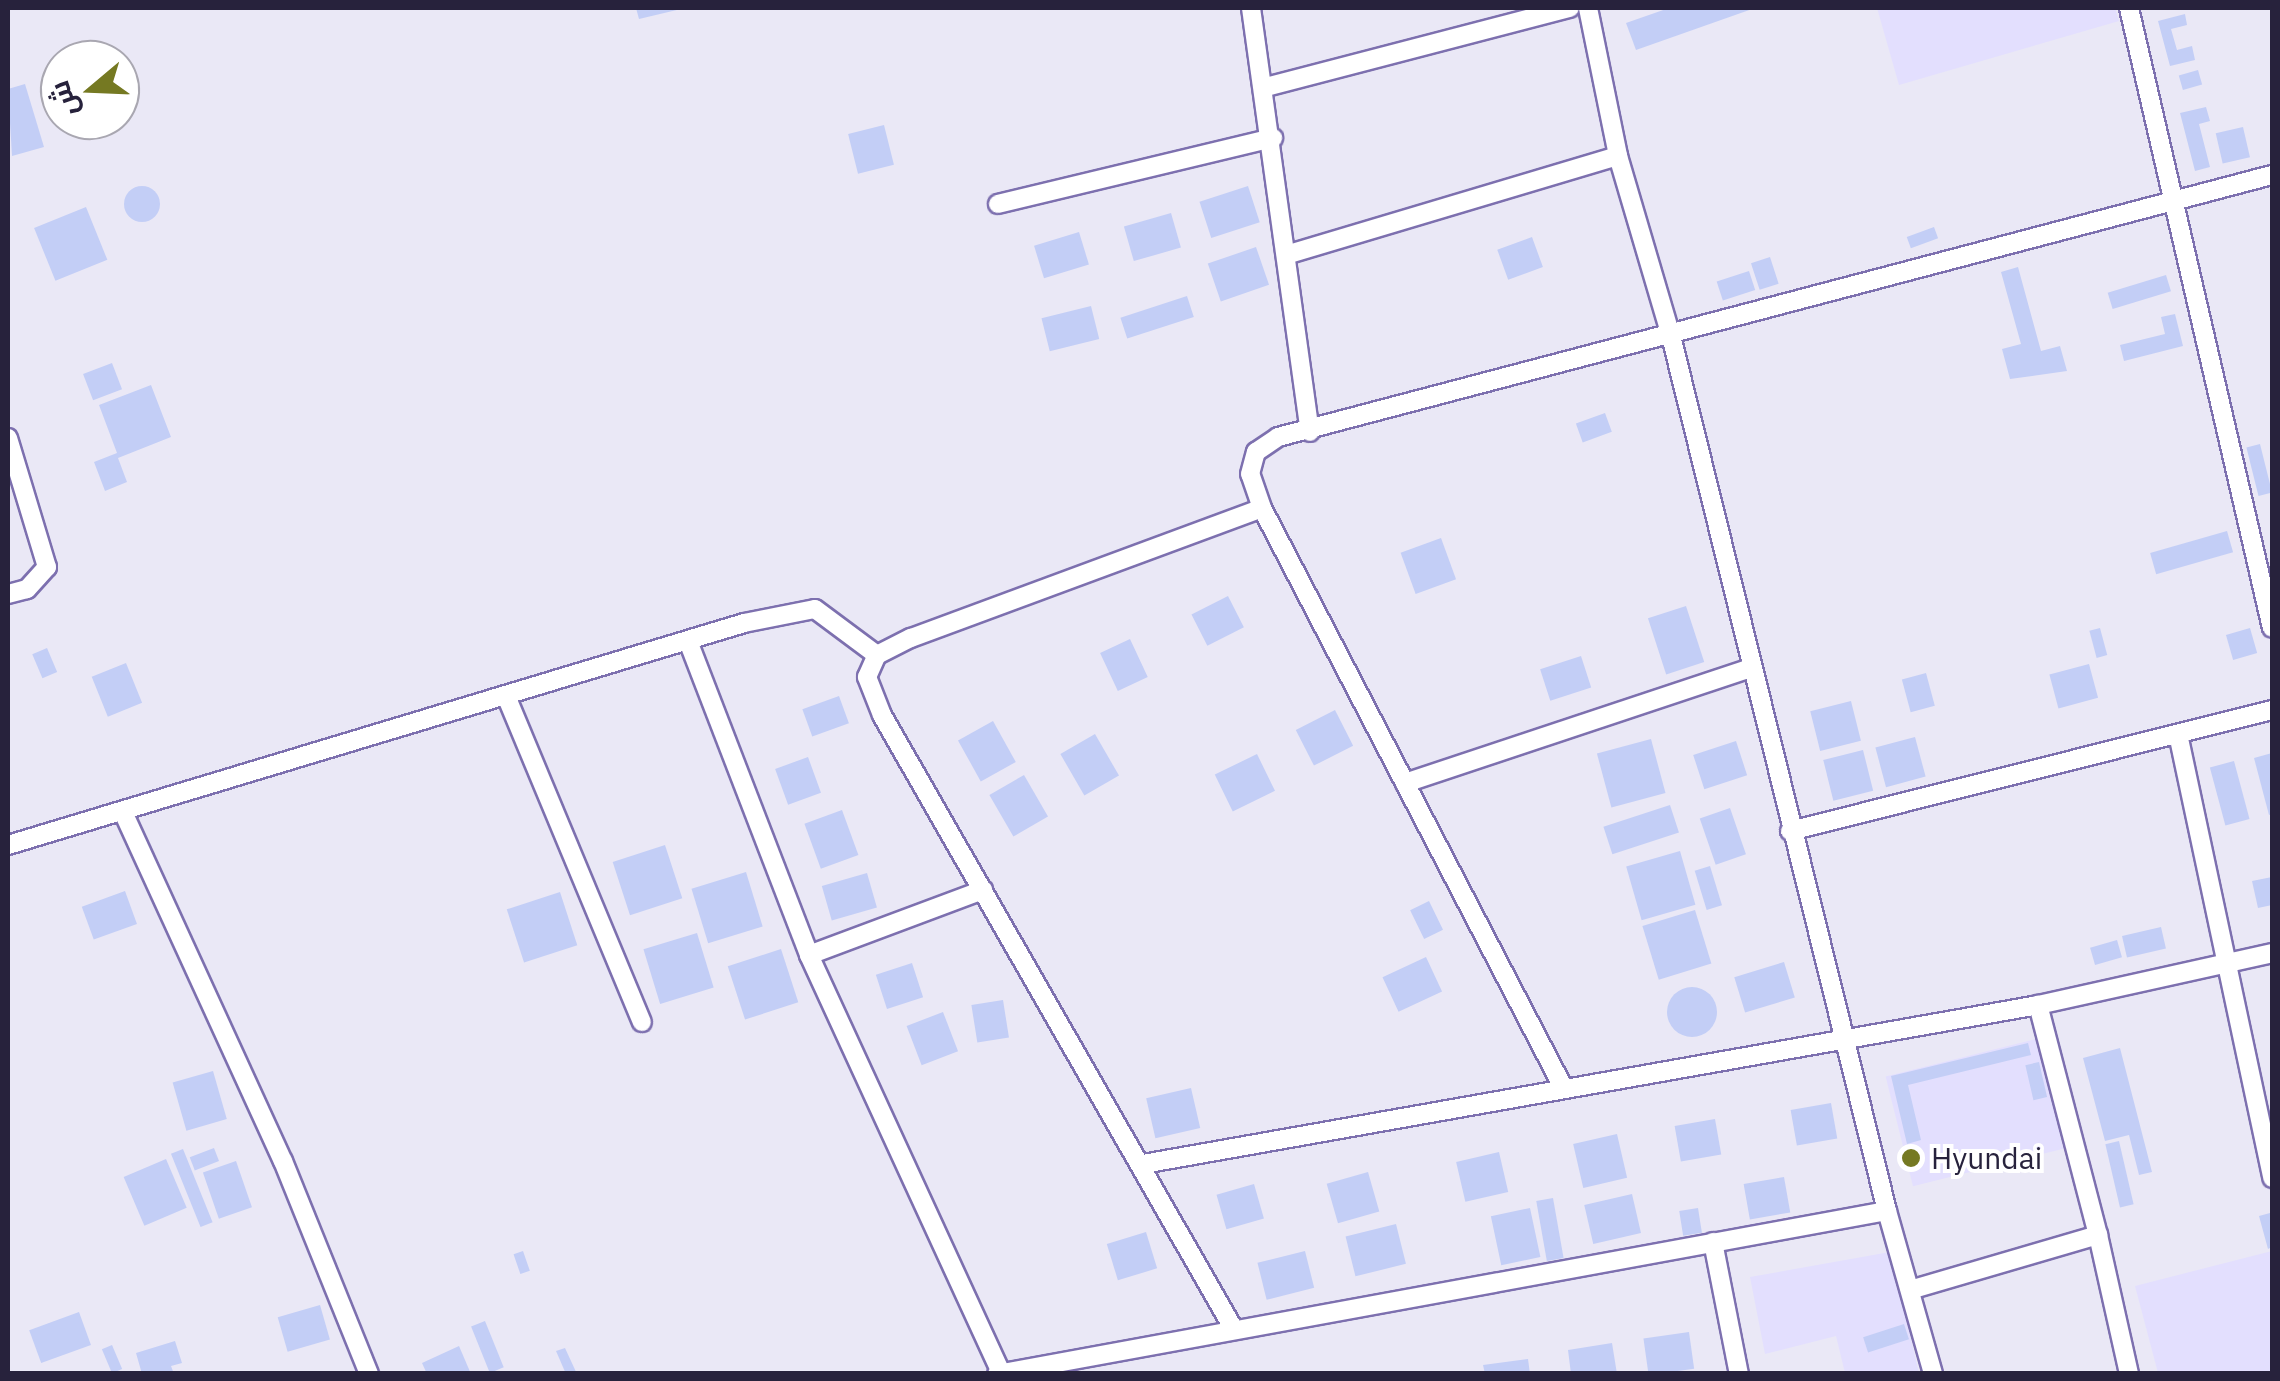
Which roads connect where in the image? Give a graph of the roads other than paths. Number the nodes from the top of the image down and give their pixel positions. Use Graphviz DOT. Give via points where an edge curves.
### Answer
graph roads {
  1 [pos="1251,8"];
  2 [pos="1570,8"];
  3 [pos="1588,8"];
  4 [pos="2129,8"];
  5 [pos="1266,87"];
  6 [pos="1272,138"];
  7 [pos="1618,156"];
  8 [pos="2272,174"];
  9 [pos="2174,200"];
  10 [pos="998,204"];
  11 [pos="1289,254"];
  12 [pos="1671,336"];
  13 [pos="1310,432"];
  14 [pos="8,438"];
  15 [pos="1262,508"];
  16 [pos="8,594"];
  17 [pos="2272,628"];
  18 [pos="688,641"];
  19 [pos="877,655"];
  20 [pos="1751,668"];
  21 [pos="507,698"];
  22 [pos="2272,710"];
  23 [pos="2178,734"];
  24 [pos="1405,782"];
  25 [pos="123,812"];
  26 [pos="1790,831"];
  27 [pos="8,845"];
  28 [pos="984,890"];
  29 [pos="2272,953"];
  30 [pos="809,955"];
  31 [pos="2226,966"];
  32 [pos="2038,1005"];
  33 [pos="642,1022"];
  34 [pos="1841,1035"];
  35 [pos="1563,1088"];
  36 [pos="1143,1164"];
  37 [pos="2272,1178"];
  38 [pos="1887,1211"];
  39 [pos="2098,1235"];
  40 [pos="1713,1242"];
  41 [pos="1913,1289"];
  42 [pos="1232,1326"];
  43 [pos="998,1372"];
  44 [pos="369,1374"];
  45 [pos="1739,1374"];
  46 [pos="1933,1374"];
  47 [pos="2129,1374"];
  1 -- 5 [label="street"];
  2 -- 5 [label="street"];
  3 -- 7 [label="street"];
  4 -- 9 [label="street"];
  5 -- 6 [label="street"];
  6 -- 10 [label="street"];
  6 -- 11 [label="street"];
  7 -- 11 [label="street"];
  7 -- 12 [label="street"];
  8 -- 9 [label="street"];
  9 -- 12 [label="street"];
  9 -- 17 [label="street"];
  11 -- 13 [label="street"];
  12 -- 13 [label="street"];
  12 -- 20 [label="street"];
  13 -- 15 [label="street" via="1278,438 1256,452 1250,474"];
  14 -- 16 [label="street" via="47,567 27,589"];
  15 -- 19 [label="street"];
  15 -- 24 [label="street"];
  18 -- 19 [label="street" via="814,610"];
  18 -- 21 [label="street"];
  18 -- 30 [label="street"];
  19 -- 28 [label="street" via="867,677 882,715"];
  20 -- 24 [label="street"];
  20 -- 26 [label="street"];
  21 -- 25 [label="street"];
  21 -- 33 [label="street"];
  22 -- 23 [label="street"];
  23 -- 26 [label="street"];
  23 -- 31 [label="street"];
  24 -- 35 [label="street"];
  25 -- 27 [label="street"];
  25 -- 44 [label="street" via="283,1161"];
  26 -- 34 [label="street"];
  28 -- 30 [label="street"];
  28 -- 36 [label="street"];
  29 -- 31 [label="street"];
  30 -- 43 [label="street"];
  31 -- 32 [label="street"];
  31 -- 37 [label="street"];
  32 -- 34 [label="street"];
  32 -- 39 [label="street"];
  34 -- 35 [label="street"];
  34 -- 38 [label="street"];
  35 -- 36 [label="street"];
  36 -- 42 [label="street"];
  38 -- 40 [label="street"];
  38 -- 41 [label="street"];
  39 -- 41 [label="street"];
  39 -- 47 [label="street"];
  40 -- 42 [label="street"];
  40 -- 45 [label="street"];
  41 -- 46 [label="street"];
  42 -- 43 [label="street"];
}
